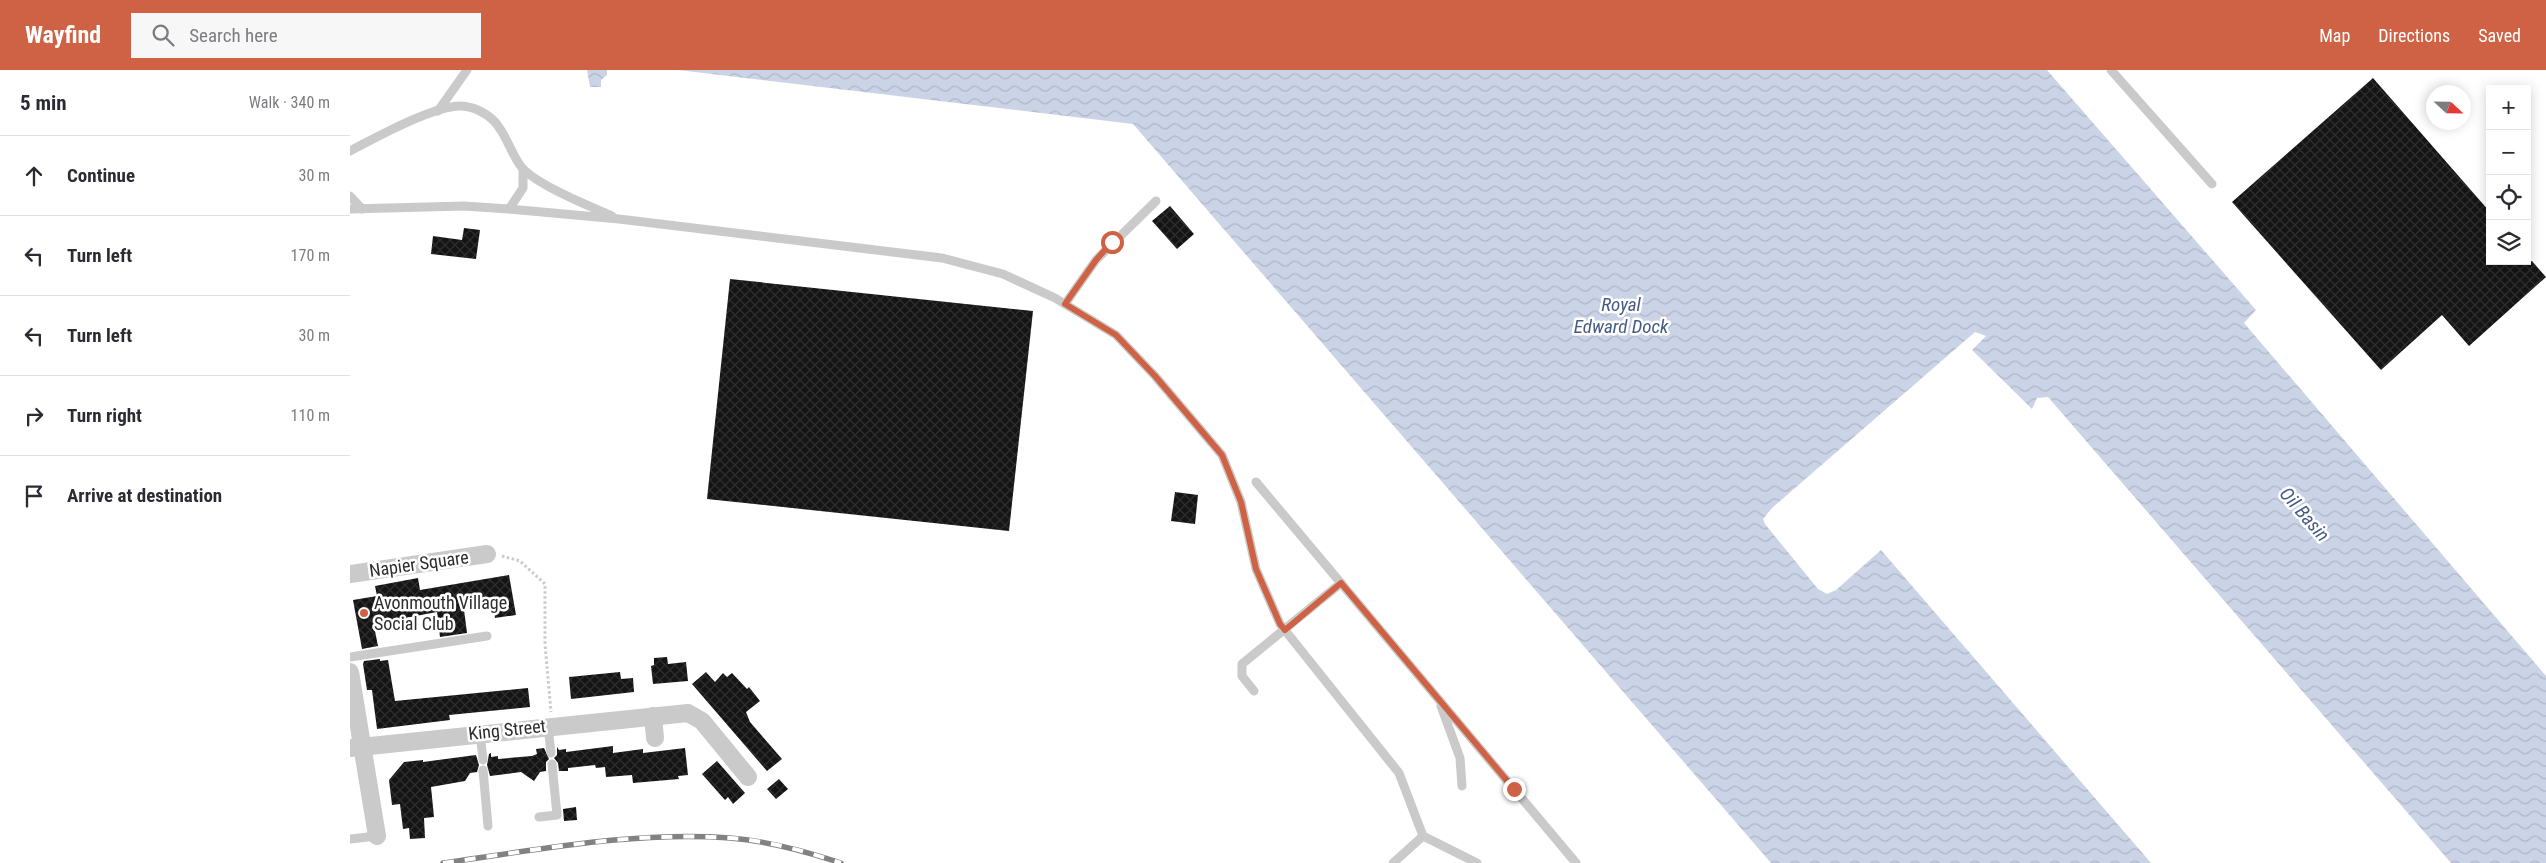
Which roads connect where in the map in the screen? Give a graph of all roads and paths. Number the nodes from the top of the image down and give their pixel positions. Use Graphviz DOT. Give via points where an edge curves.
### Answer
graph roads {
  1 [pos="467,70"];
  2 [pos="2111,70"];
  3 [pos="438,111"];
  4 [pos="351,151"];
  5 [pos="523,169"];
  6 [pos="2212,184"];
  7 [pos="350,196"];
  8 [pos="1156,201"];
  9 [pos="350,209"];
  10 [pos="362,209"];
  11 [pos="509,209"];
  12 [pos="619,220"];
  13 [pos="1065,304"];
  14 [pos="1256,482"];
  15 [pos="487,554"];
  16 [pos="350,574"];
  17 [pos="1341,583"];
  18 [pos="1285,630"];
  19 [pos="487,636"];
  20 [pos="350,657"];
  21 [pos="350,672"];
  22 [pos="1254,691"];
  23 [pos="1438,698"];
  24 [pos="653,716"];
  25 [pos="549,726"];
  26 [pos="480,733"];
  27 [pos="655,738"];
  28 [pos="356,747"];
  29 [pos="551,753"];
  30 [pos="482,760"];
  31 [pos="552,764"];
  32 [pos="483,770"];
  33 [pos="748,777"];
  34 [pos="1462,786"];
  35 [pos="539,817"];
  36 [pos="488,826"];
  37 [pos="377,836"];
  38 [pos="1424,836"];
  39 [pos="350,839"];
  40 [pos="1393,863"];
  41 [pos="1477,863"];
  42 [pos="1576,863"];
  1 -- 3 [label="lane"];
  2 -- 6 [label="lane"];
  3 -- 4 [label="lane"];
  3 -- 5 [label="lane" via="460,106 484,113 501,129"];
  5 -- 11 [label="lane" via="523,188"];
  5 -- 12 [label="lane"];
  7 -- 10 [label="lane"];
  8 -- 13 [label="lane" via="1096,260"];
  9 -- 10 [label="lane"];
  10 -- 11 [label="lane" via="464,206"];
  11 -- 12 [label="lane"];
  12 -- 13 [label="lane" via="942,258 1002,274"];
  13 -- 18 [label="lane" via="1116,335 1222,455 1241,502 1256,569"];
  14 -- 17 [label="lane"];
  15 -- 16 [label="street, Napier Square"];
  15 -- 25 [label="path" via="520,561 545,584"];
  17 -- 18 [label="lane"];
  17 -- 23 [label="lane"];
  18 -- 22 [label="lane" via="1242,664 1242,676"];
  18 -- 38 [label="lane" via="1399,773"];
  19 -- 20 [label="lane"];
  21 -- 28 [label="street"];
  23 -- 34 [label="lane" via="1460,758"];
  23 -- 42 [label="lane"];
  24 -- 25 [label="street, King Street"];
  24 -- 27 [label="street"];
  24 -- 33 [label="street, King Street" via="688,713 695,716"];
  25 -- 26 [label="street, King Street"];
  25 -- 29 [label="lane"];
  26 -- 28 [label="street, King Street"];
  26 -- 30 [label="lane"];
  28 -- 37 [label="street"];
  31 -- 35 [label="lane" via="557,815"];
  32 -- 36 [label="lane"];
  37 -- 39 [label="lane"];
  38 -- 40 [label="lane"];
  38 -- 41 [label="lane"];
}
